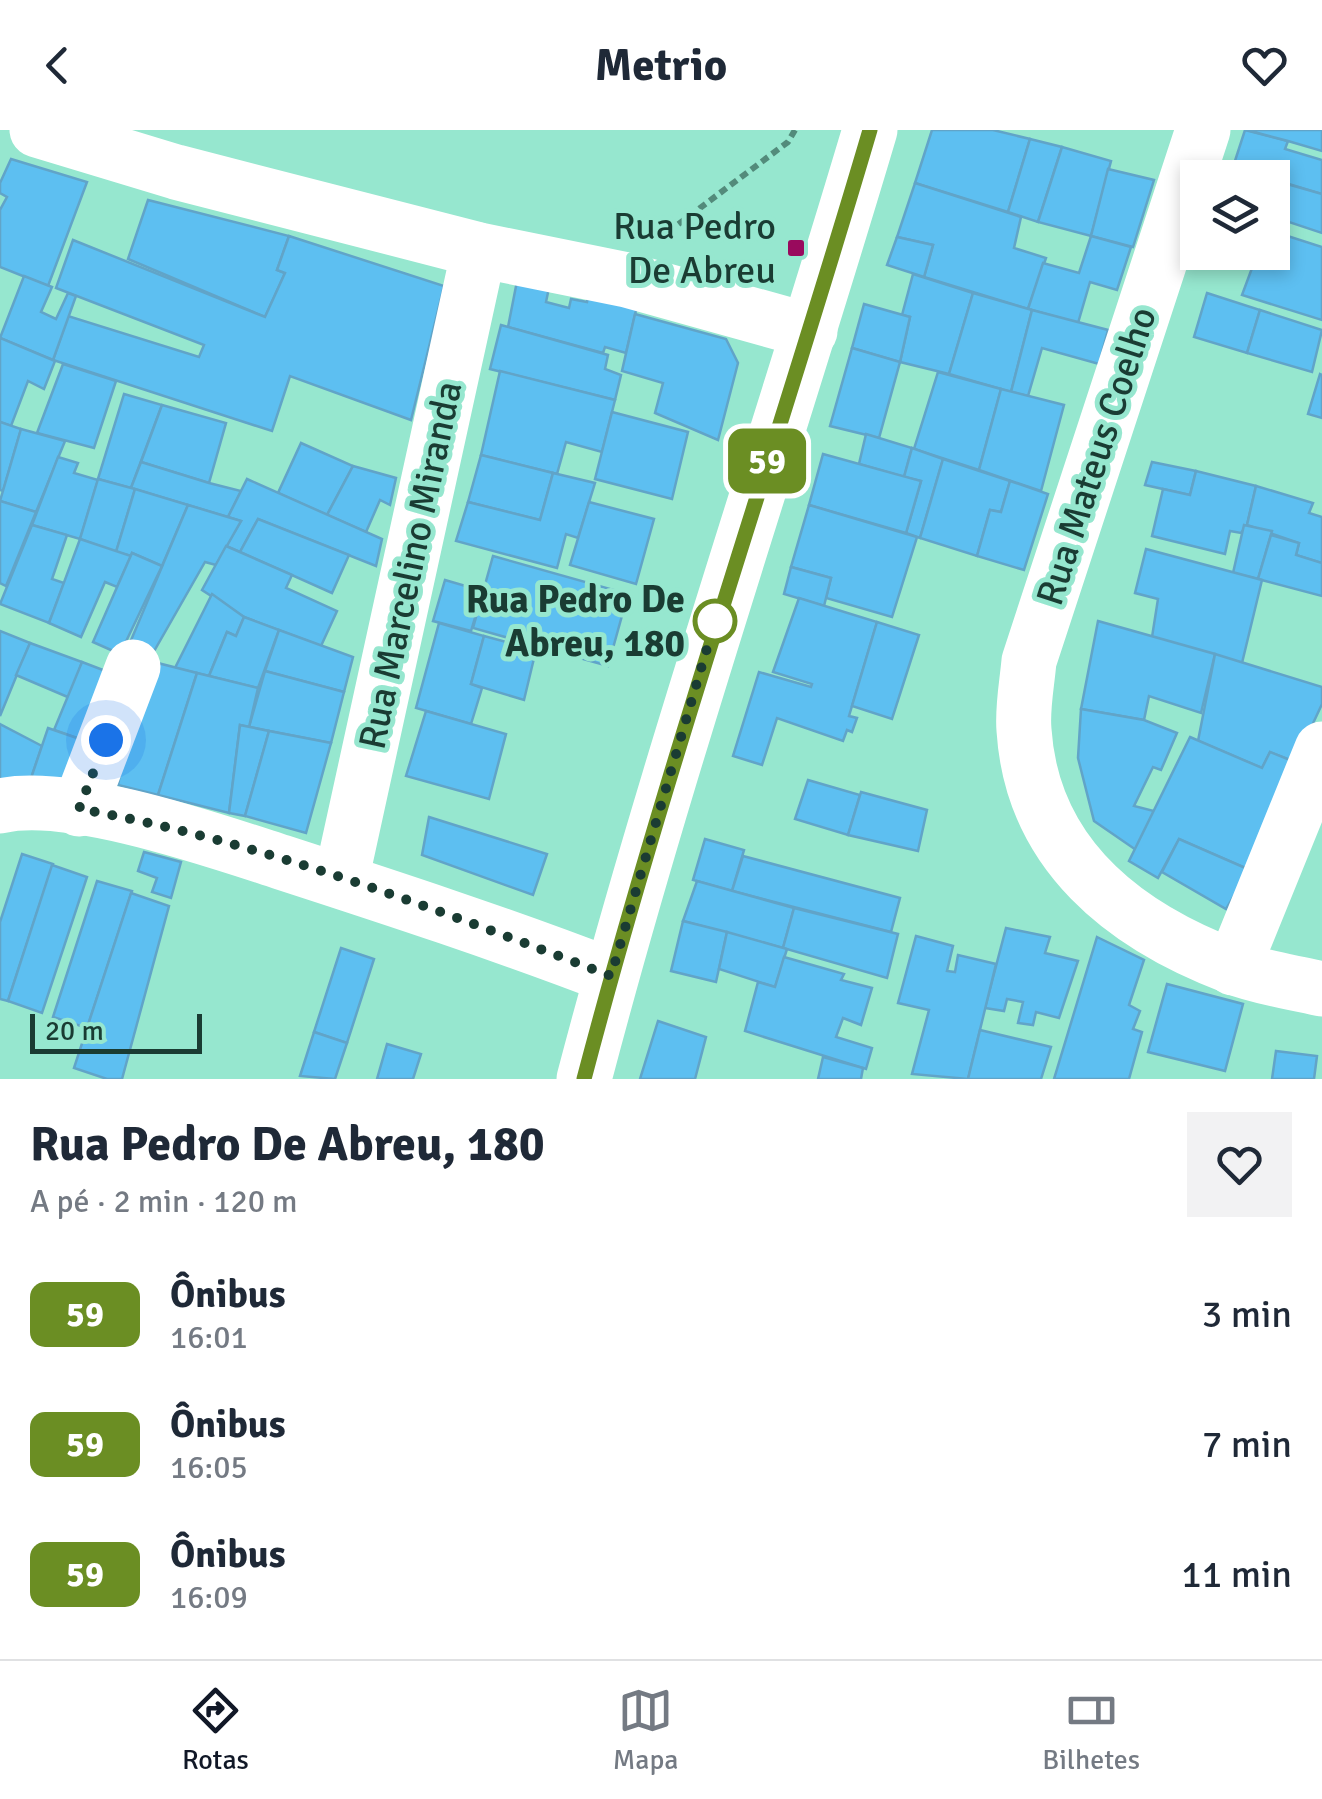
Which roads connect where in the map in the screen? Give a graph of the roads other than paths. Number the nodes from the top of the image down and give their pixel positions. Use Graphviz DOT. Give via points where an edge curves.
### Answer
graph roads {
  1 [pos="37,130"];
  2 [pos="870,130"];
  3 [pos="1203,130"];
  4 [pos="479,250"];
  5 [pos="810,331"];
  6 [pos="133,666"];
  7 [pos="1322,749"];
  8 [pos="0,806"];
  9 [pos="79,809"];
  10 [pos="341,880"];
  11 [pos="1233,968"];
  12 [pos="611,976"];
  13 [pos="1322,989"];
  14 [pos="584,1079"];
  1 -- 4 [label="street"];
  2 -- 5 [label="street"];
  3 -- 11 [label="street, Rua Mateus Coelho" via="1029,662 1024,729 1035,792 1060,846 1115,907"];
  4 -- 5 [label="street" via="627,280"];
  4 -- 10 [label="street, Rua Marcelino Miranda"];
  5 -- 12 [label="street" via="714,624"];
  6 -- 9 [label="street"];
  7 -- 11 [label="street"];
  8 -- 9 [label="street"];
  9 -- 10 [label="street" via="225,841"];
  10 -- 12 [label="street"];
  11 -- 13 [label="street, Rua Mateus Coelho"];
  12 -- 14 [label="street"];
}
